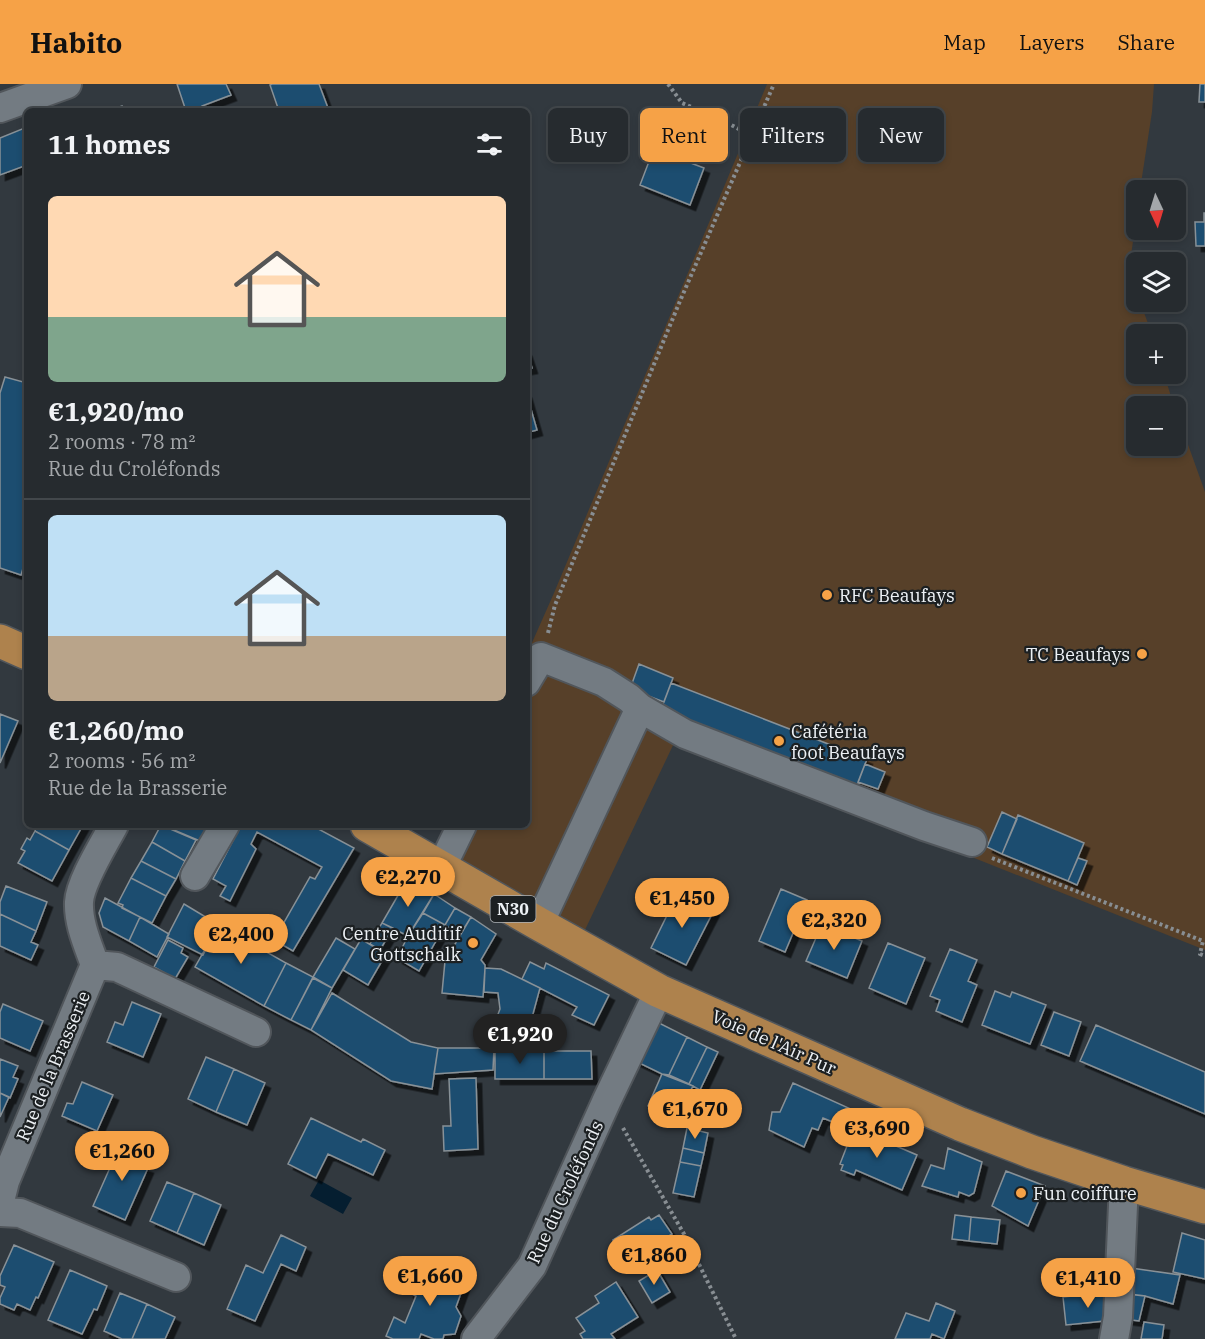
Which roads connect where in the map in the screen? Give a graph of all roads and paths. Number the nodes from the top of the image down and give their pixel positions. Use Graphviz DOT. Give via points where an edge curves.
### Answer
graph roads {
  1 [pos="67,84"];
  2 [pos="668,84"];
  3 [pos="774,84"];
  4 [pos="0,108"];
  5 [pos="764,108"];
  6 [pos="740,130"];
  7 [pos="741,162"];
  8 [pos="0,641"];
  9 [pos="24,652"];
  10 [pos="541,657"];
  11 [pos="530,675"];
  12 [pos="640,708"];
  13 [pos="112,828"];
  14 [pos="223,828"];
  15 [pos="372,828"];
  16 [pos="461,828"];
  17 [pos="972,842"];
  18 [pos="441,868"];
  19 [pos="195,876"];
  20 [pos="538,924"];
  21 [pos="1205,956"];
  22 [pos="95,965"];
  23 [pos="659,991"];
  24 [pos="256,1032"];
  25 [pos="607,1100"];
  26 [pos="1124,1183"];
  27 [pos="0,1201"];
  28 [pos="1205,1207"];
  29 [pos="0,1212"];
  30 [pos="176,1277"];
  31 [pos="476,1339"];
  32 [pos="736,1339"];
  33 [pos="1114,1339"];
  1 -- 4 [label="street"];
  2 -- 6 [label="path" via="682,103"];
  3 -- 5 [label="path"];
  7 -- 10 [label="path" via="555,605"];
  8 -- 9 [label="main road"];
  10 -- 11 [label="street"];
  10 -- 12 [label="street" via="604,682"];
  12 -- 17 [label="street" via="685,734"];
  12 -- 20 [label="street"];
  13 -- 22 [label="street" via="80,893 81,923"];
  14 -- 19 [label="street"];
  15 -- 18 [label="main road, Voie de l'Air Pur / N30"];
  16 -- 18 [label="street"];
  17 -- 21 [label="path" via="989,857 1203,941 1200,954"];
  18 -- 20 [label="main road, Voie de l'Air Pur / N30"];
  20 -- 23 [label="main road, Voie de l'Air Pur / N30"];
  22 -- 24 [label="street" via="117,967"];
  22 -- 27 [label="street, Rue de la Brasserie"];
  23 -- 25 [label="street, Rue du Croléfonds"];
  23 -- 26 [label="main road, Voie de l'Air Pur / N30" via="960,1124"];
  25 -- 31 [label="street, Rue du Croléfonds" via="532,1266"];
  25 -- 32 [label="path, Rue du Croléfonds" via="684,1234"];
  26 -- 28 [label="main road, Voie de l'Air Pur / N30"];
  26 -- 33 [label="street"];
  29 -- 30 [label="street" via="20,1213"];
}
